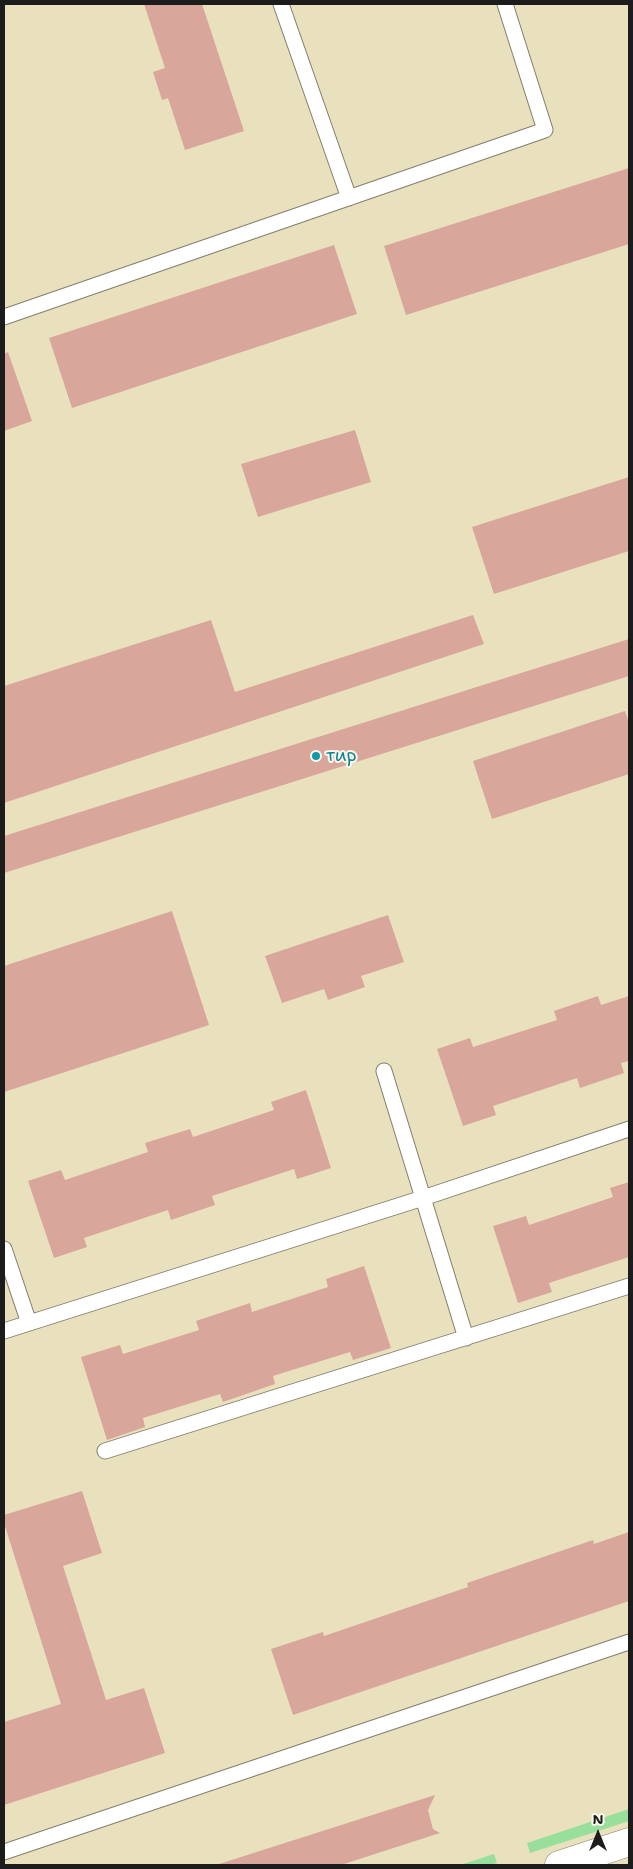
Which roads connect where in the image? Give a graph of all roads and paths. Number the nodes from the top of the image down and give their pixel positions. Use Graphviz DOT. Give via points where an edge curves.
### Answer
graph roads {
  1 [pos="281,4"];
  2 [pos="505,4"];
  3 [pos="349,198"];
  4 [pos="4,317"];
  5 [pos="384,1071"];
  6 [pos="629,1129"];
  7 [pos="423,1198"];
  8 [pos="4,1249"];
  9 [pos="629,1286"];
  10 [pos="29,1323"];
  11 [pos="4,1331"];
  12 [pos="466,1338"];
  13 [pos="105,1451"];
  14 [pos="629,1642"];
  15 [pos="629,1842"];
  16 [pos="4,1852"];
  17 [pos="559,1865"];
  1 -- 3 [label="lane"];
  2 -- 3 [label="lane" via="545,130"];
  3 -- 4 [label="lane"];
  5 -- 7 [label="lane"];
  6 -- 7 [label="lane"];
  7 -- 10 [label="lane"];
  7 -- 12 [label="lane"];
  8 -- 10 [label="lane"];
  9 -- 12 [label="lane"];
  10 -- 11 [label="lane"];
  12 -- 13 [label="lane"];
  14 -- 16 [label="lane"];
  15 -- 17 [label="street"];
}
